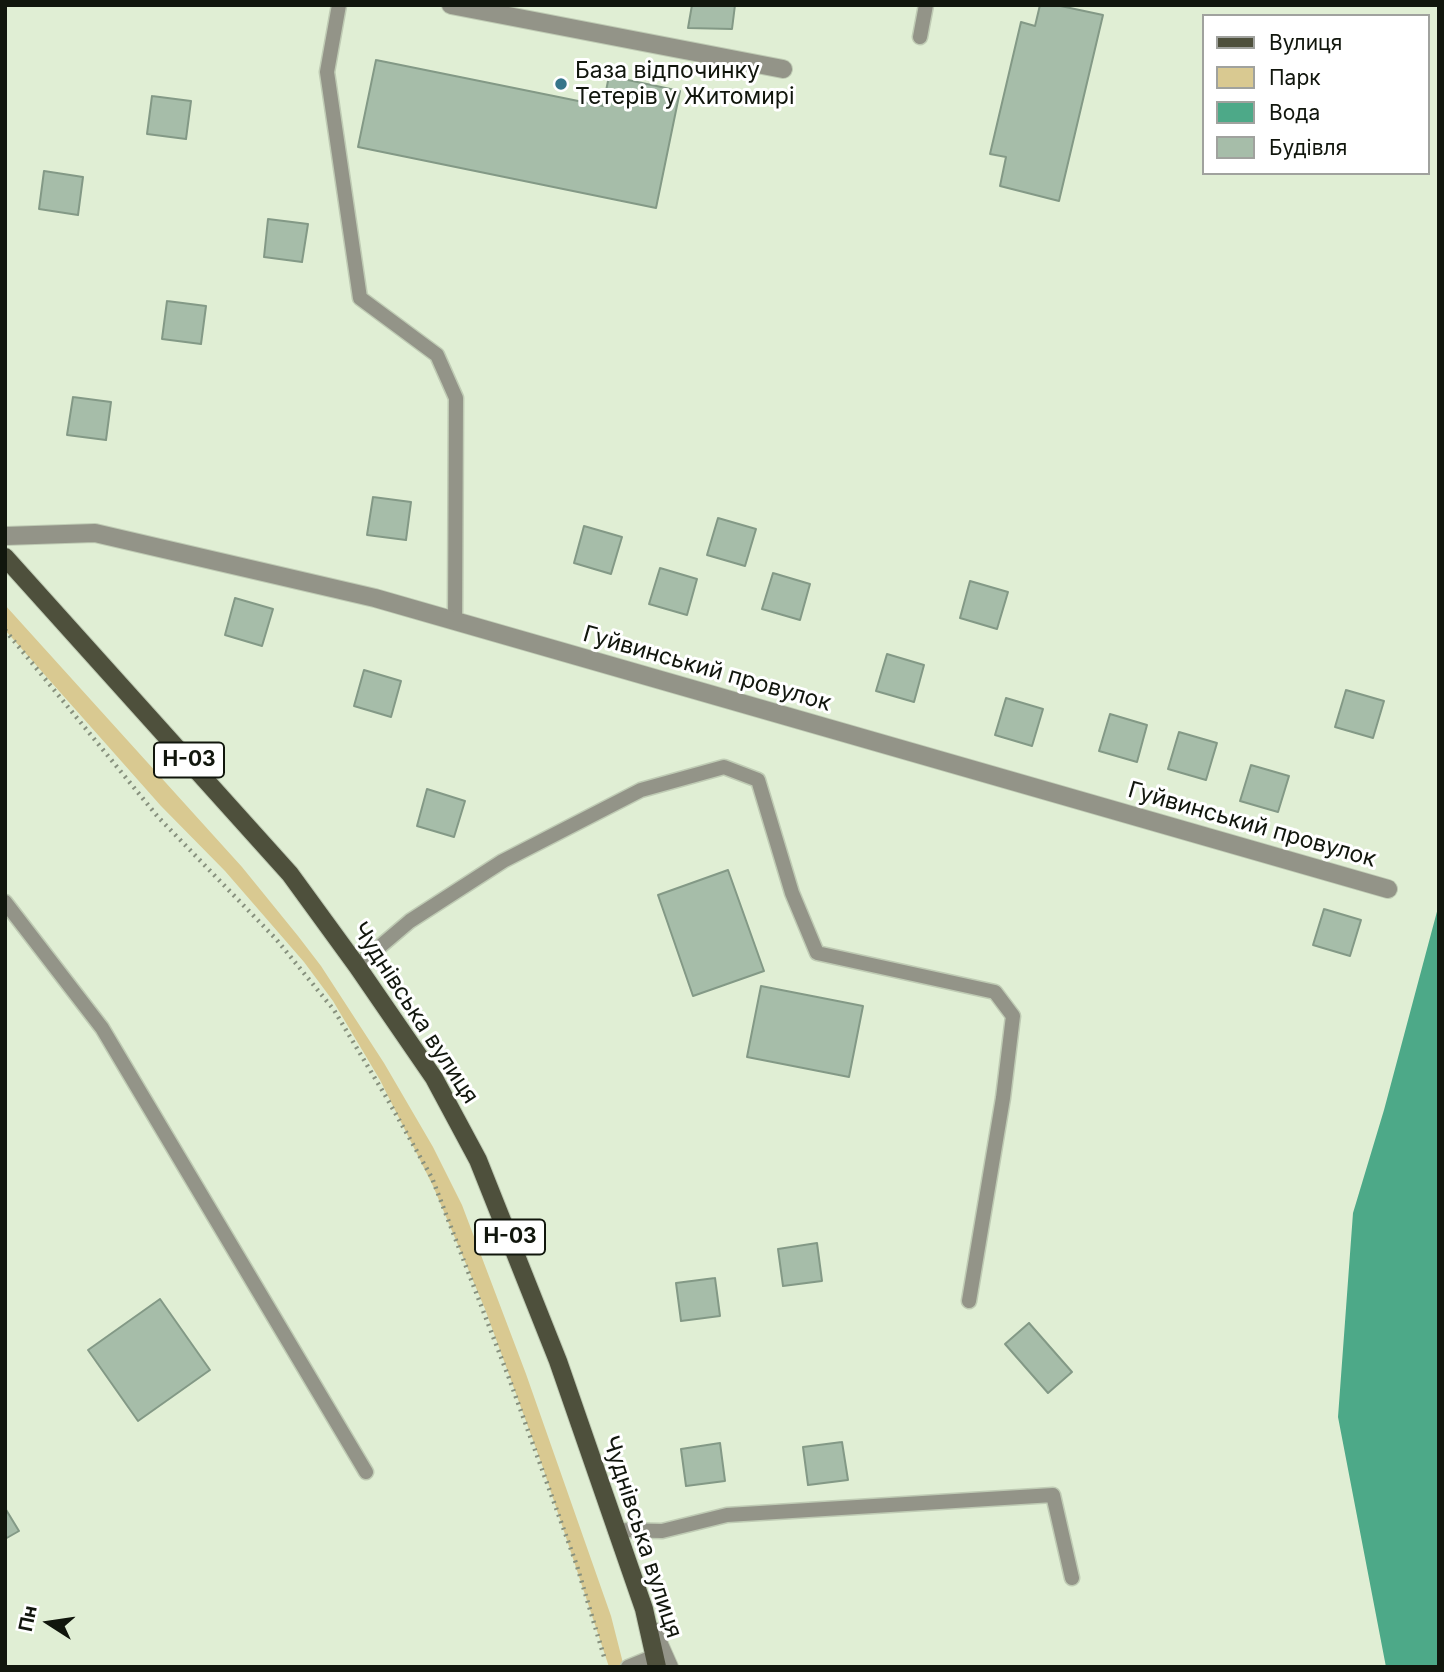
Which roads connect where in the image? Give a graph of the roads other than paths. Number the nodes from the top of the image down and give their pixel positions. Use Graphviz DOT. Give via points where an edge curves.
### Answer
graph roads {
  1 [pos="340,5"];
  2 [pos="451,5"];
  3 [pos="926,5"];
  4 [pos="920,37"];
  5 [pos="783,69"];
  6 [pos="5,536"];
  7 [pos="7,562"];
  8 [pos="455,621"];
  9 [pos="1388,889"];
  10 [pos="5,902"];
  11 [pos="357,966"];
  12 [pos="969,1301"];
  13 [pos="366,1472"];
  14 [pos="615,1530"];
  15 [pos="1072,1578"];
  16 [pos="660,1663"];
  17 [pos="628,1667"];
  1 -- 8 [label="lane" via="327,72 360,298 437,355 456,398"];
  2 -- 5 [label="street"];
  3 -- 4 [label="lane"];
  6 -- 8 [label="street, Гуйвинський провулок" via="94,533"];
  7 -- 11 [label="main road, Чуднівська вулиця / Н-03" via="290,874"];
  8 -- 9 [label="street, Гуйвинський провулок"];
  10 -- 13 [label="lane" via="102,1028"];
  11 -- 12 [label="lane" via="403,926 503,860 641,790 724,767 758,780 792,893 817,953 995,992 1013,1016"];
  11 -- 14 [label="main road, Чуднівська вулиця / Н-03" via="434,1078 478,1160 558,1362"];
  14 -- 15 [label="lane" via="662,1531 727,1516 1053,1495"];
  14 -- 16 [label="main road, Чуднівська вулиця / Н-03"];
  16 -- 17 [label="lane"];
}
